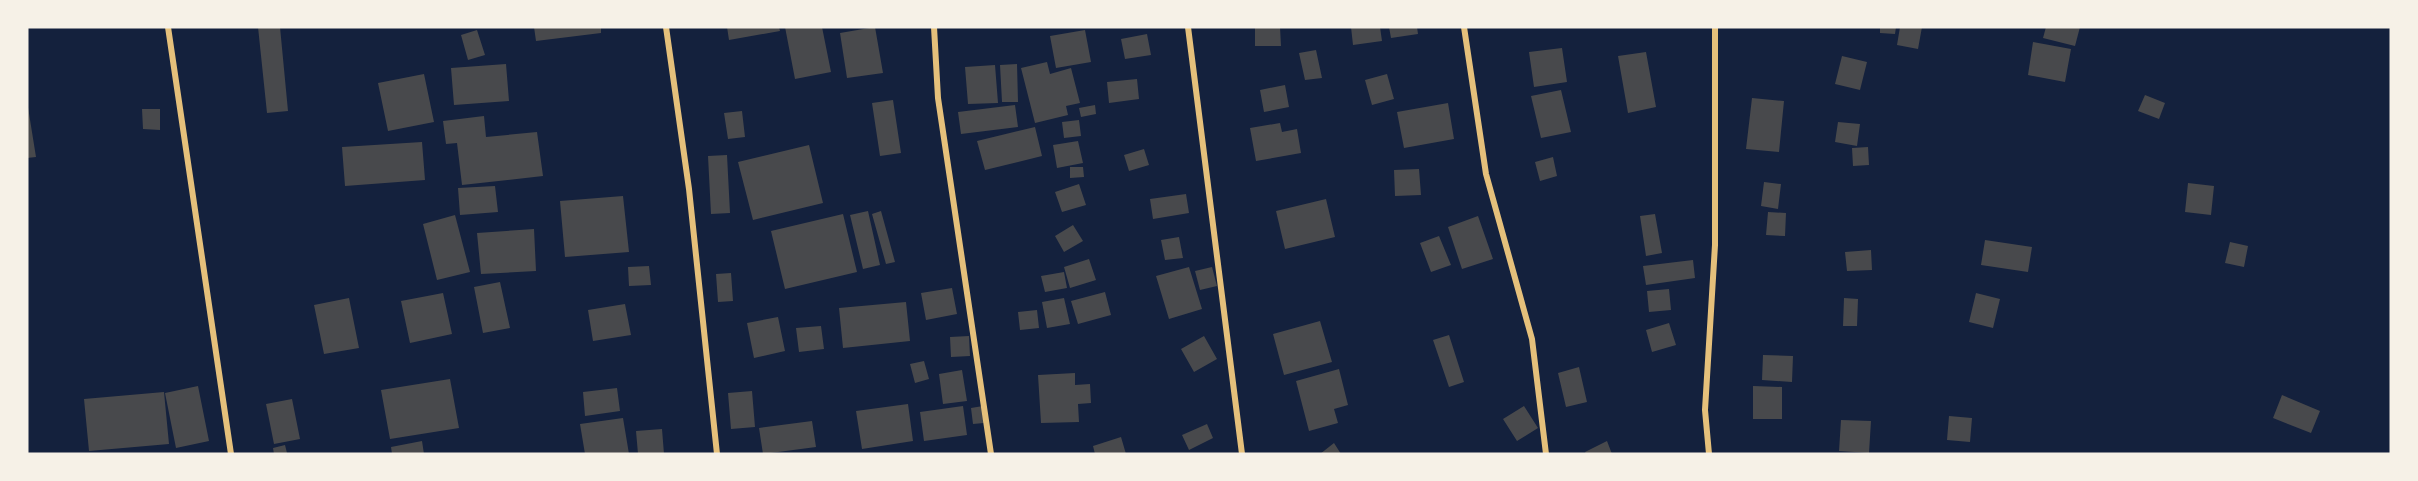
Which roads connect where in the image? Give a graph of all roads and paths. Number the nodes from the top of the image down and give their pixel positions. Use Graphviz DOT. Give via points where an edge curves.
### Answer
graph roads {
  1 [pos="168,27"];
  2 [pos="666,27"];
  3 [pos="934,27"];
  4 [pos="1188,27"];
  5 [pos="1464,27"];
  6 [pos="1715,27"];
  7 [pos="231,454"];
  8 [pos="717,454"];
  9 [pos="991,454"];
  10 [pos="1242,454"];
  11 [pos="1546,454"];
  12 [pos="1708,454"];
  1 -- 7 [label="street"];
  2 -- 8 [label="street" via="689,189"];
  3 -- 9 [label="street" via="938,98"];
  4 -- 10 [label="street"];
  5 -- 11 [label="street" via="1486,174 1532,339"];
  6 -- 12 [label="street" via="1715,245 1706,410"];
}
